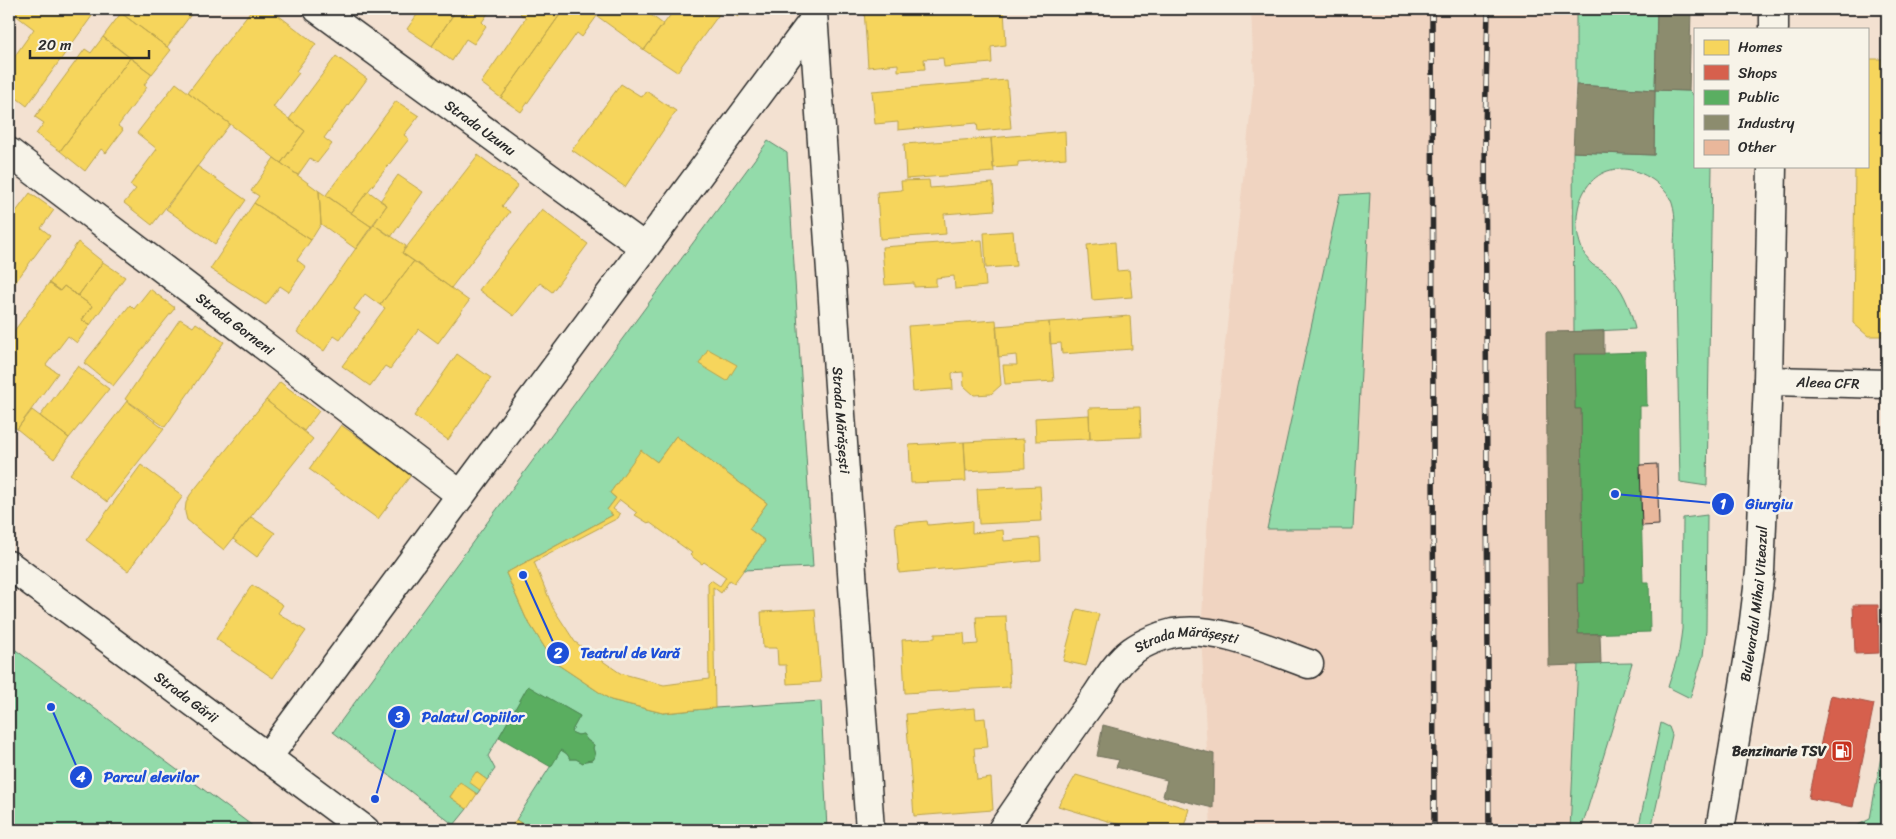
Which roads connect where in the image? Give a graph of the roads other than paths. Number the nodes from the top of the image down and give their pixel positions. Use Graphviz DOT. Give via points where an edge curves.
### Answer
graph roads {
  1 [pos="318,9"];
  2 [pos="1774,9"];
  3 [pos="813,15"];
  4 [pos="1774,28"];
  5 [pos="9,152"];
  6 [pos="1772,168"];
  7 [pos="644,247"];
  8 [pos="1768,381"];
  9 [pos="1887,384"];
  10 [pos="461,495"];
  11 [pos="9,565"];
  12 [pos="1309,664"];
  13 [pos="267,758"];
  14 [pos="365,830"];
  15 [pos="870,830"];
  16 [pos="1002,830"];
  17 [pos="1720,830"];
  1 -- 7 [label="street, Strada Uzunu"];
  2 -- 4 [label="street"];
  3 -- 7 [label="street"];
  3 -- 15 [label="street, Strada Mărășești"];
  5 -- 10 [label="street, Strada Gorneni"];
  6 -- 8 [label="street, Bulevardul Mihai Viteazul"];
  7 -- 10 [label="street"];
  8 -- 9 [label="street, Aleea CFR"];
  8 -- 17 [label="street, Bulevardul Mihai Viteazul" via="1760,572"];
  10 -- 13 [label="street"];
  11 -- 13 [label="street, Strada Gării"];
  12 -- 16 [label="street, Strada Mărășești" via="1230,636 1190,632 1158,638 1131,652 1062,741"];
  13 -- 14 [label="street, Strada Gării"];
}
